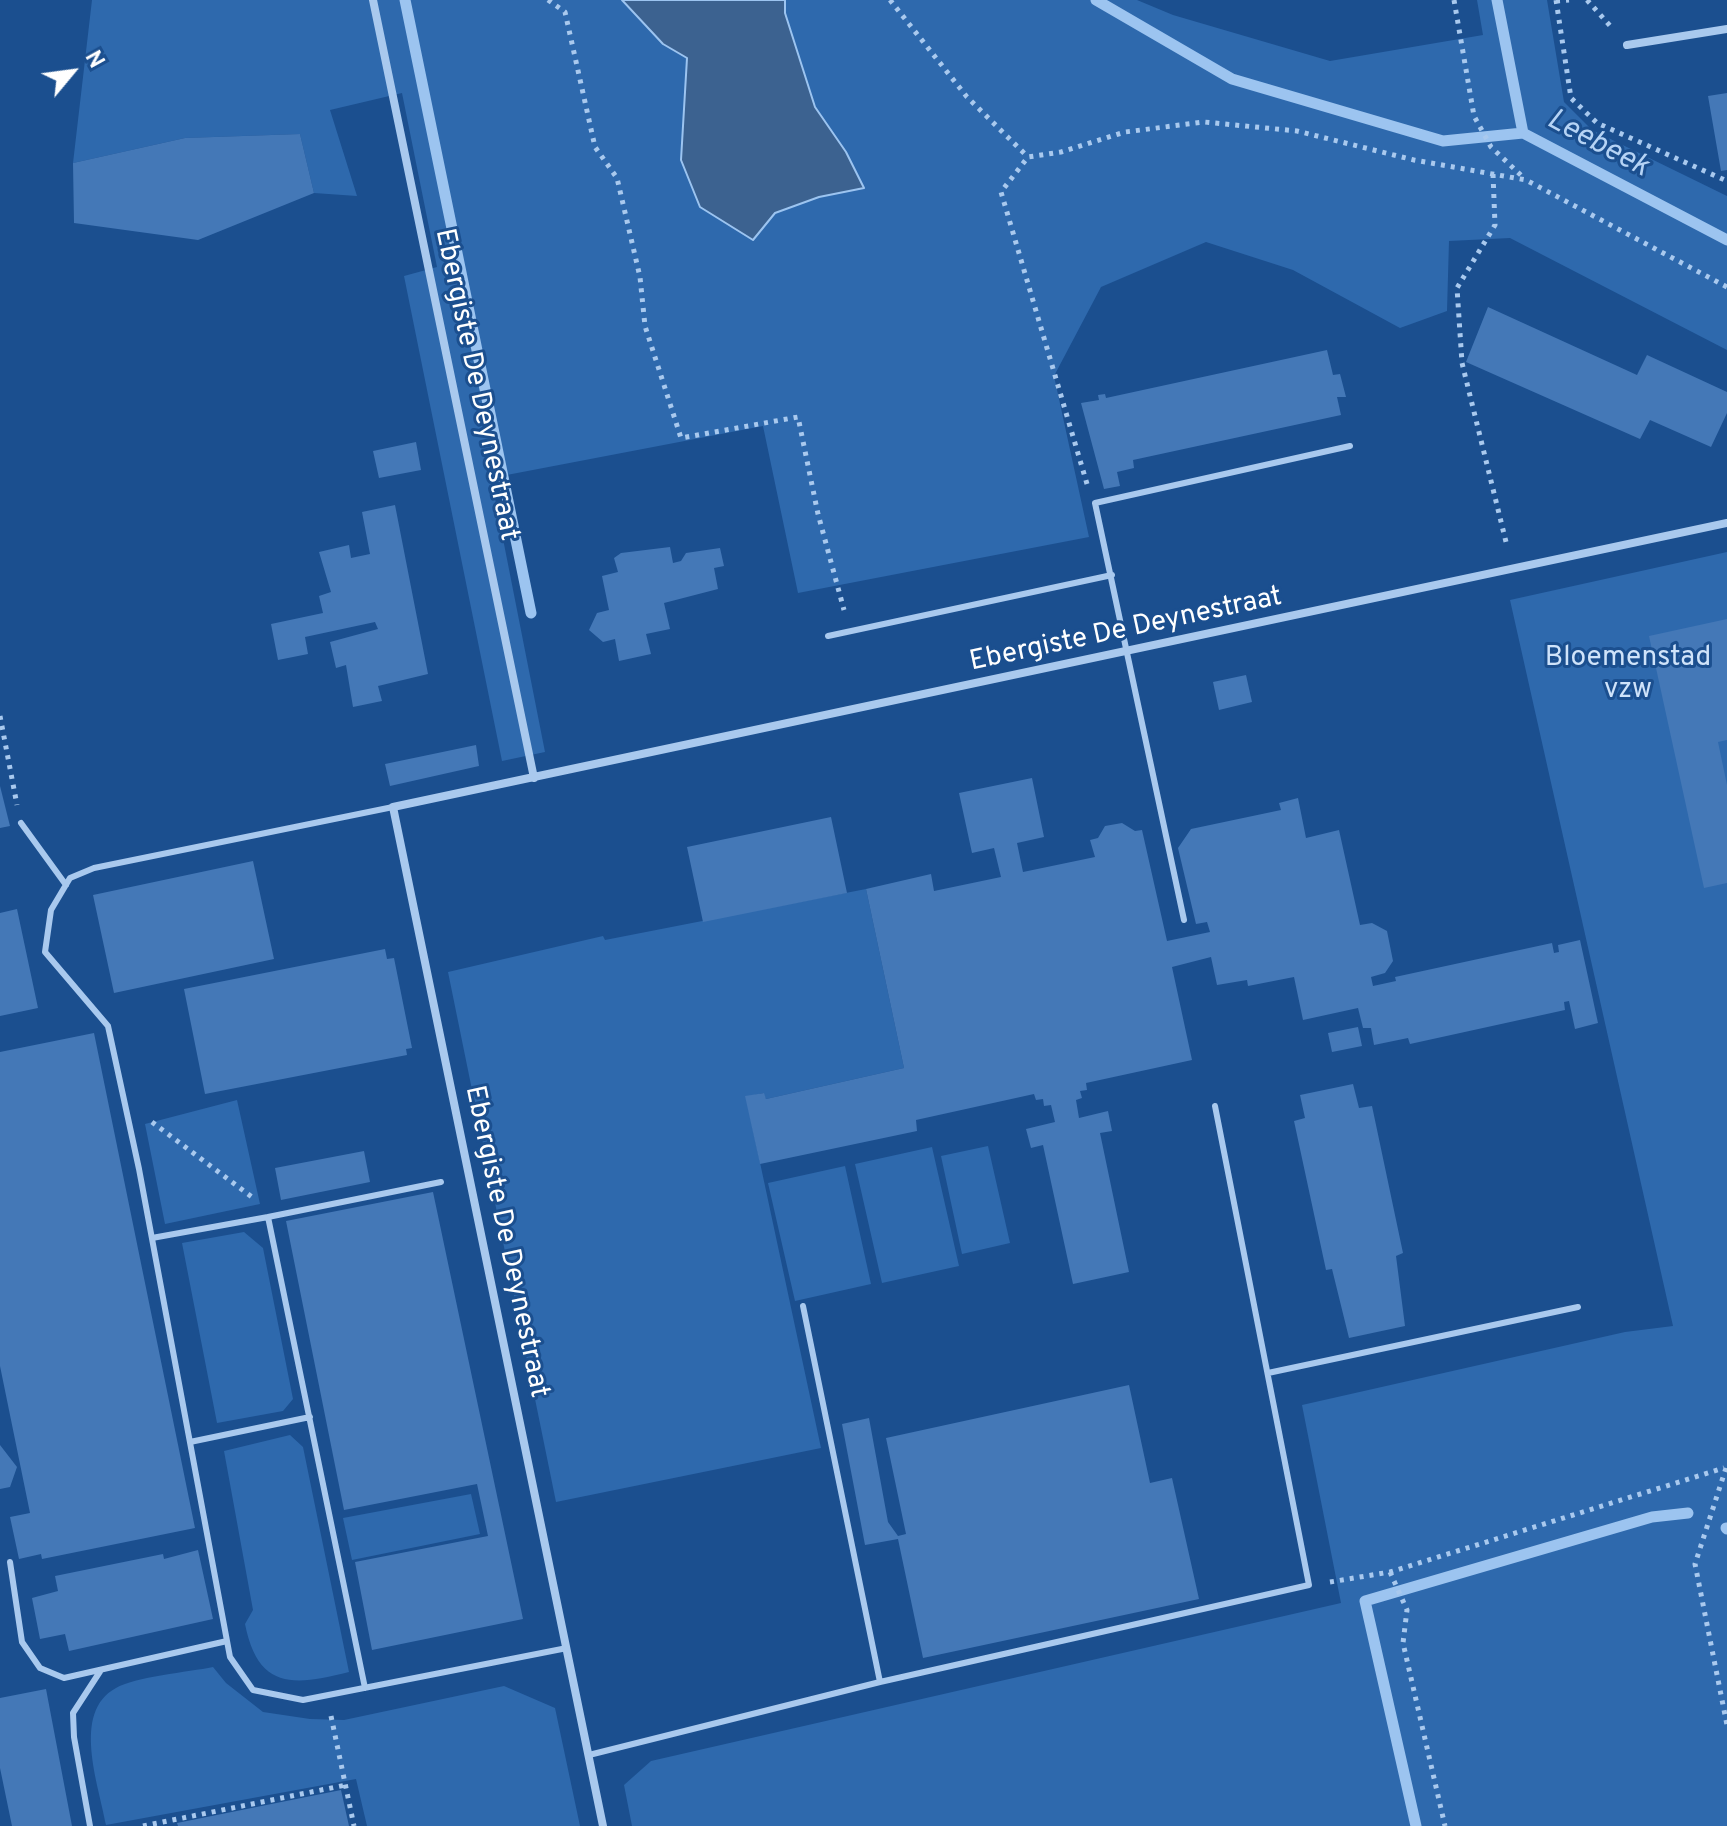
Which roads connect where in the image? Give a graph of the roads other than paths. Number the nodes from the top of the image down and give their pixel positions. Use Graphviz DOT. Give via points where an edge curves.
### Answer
graph roads {
  1 [pos="373,0"];
  2 [pos="1727,29"];
  3 [pos="1627,45"];
  4 [pos="1350,446"];
  5 [pos="1727,523"];
  6 [pos="1112,575"];
  7 [pos="828,636"];
  8 [pos="1130,653"];
  9 [pos="534,778"];
  10 [pos="393,807"];
  11 [pos="21,823"];
  12 [pos="66,885"];
  13 [pos="1184,920"];
  14 [pos="1215,1106"];
  15 [pos="441,1182"];
  16 [pos="268,1217"];
  17 [pos="152,1238"];
  18 [pos="803,1306"];
  19 [pos="1578,1307"];
  20 [pos="1268,1373"];
  21 [pos="310,1417"];
  22 [pos="190,1442"];
  23 [pos="10,1562"];
  24 [pos="227,1641"];
  25 [pos="567,1648"];
  26 [pos="101,1670"];
  27 [pos="880,1682"];
  28 [pos="365,1688"];
  29 [pos="589,1755"];
  30 [pos="90,1826"];
  31 [pos="603,1826"];
  1 -- 9 [label="street, Ebergiste De Deynestraat"];
  2 -- 3 [label="street"];
  4 -- 6 [label="lane" via="1095,503"];
  5 -- 8 [label="street, Ebergiste De Deynestraat"];
  6 -- 7 [label="lane"];
  6 -- 8 [label="lane"];
  8 -- 9 [label="street, Ebergiste De Deynestraat"];
  8 -- 13 [label="lane"];
  9 -- 10 [label="street, Ebergiste De Deynestraat"];
  10 -- 12 [label="lane" via="94,868"];
  10 -- 25 [label="street, Ebergiste De Deynestraat"];
  11 -- 12 [label="lane"];
  12 -- 17 [label="lane" via="51,910 45,952 108,1026"];
  14 -- 20 [label="lane"];
  15 -- 16 [label="lane"];
  16 -- 17 [label="lane"];
  16 -- 21 [label="lane"];
  17 -- 22 [label="lane"];
  18 -- 27 [label="lane"];
  19 -- 20 [label="lane"];
  20 -- 27 [label="lane" via="1309,1585"];
  21 -- 22 [label="lane"];
  21 -- 28 [label="lane"];
  22 -- 24 [label="lane"];
  23 -- 26 [label="lane" via="22,1642 40,1668 64,1678"];
  24 -- 26 [label="lane"];
  24 -- 28 [label="lane" via="230,1657 253,1690 303,1700"];
  25 -- 28 [label="lane"];
  25 -- 29 [label="street, Ebergiste De Deynestraat"];
  26 -- 30 [label="lane" via="73,1713"];
  27 -- 29 [label="lane"];
  29 -- 31 [label="street, Ebergiste De Deynestraat"];
}
